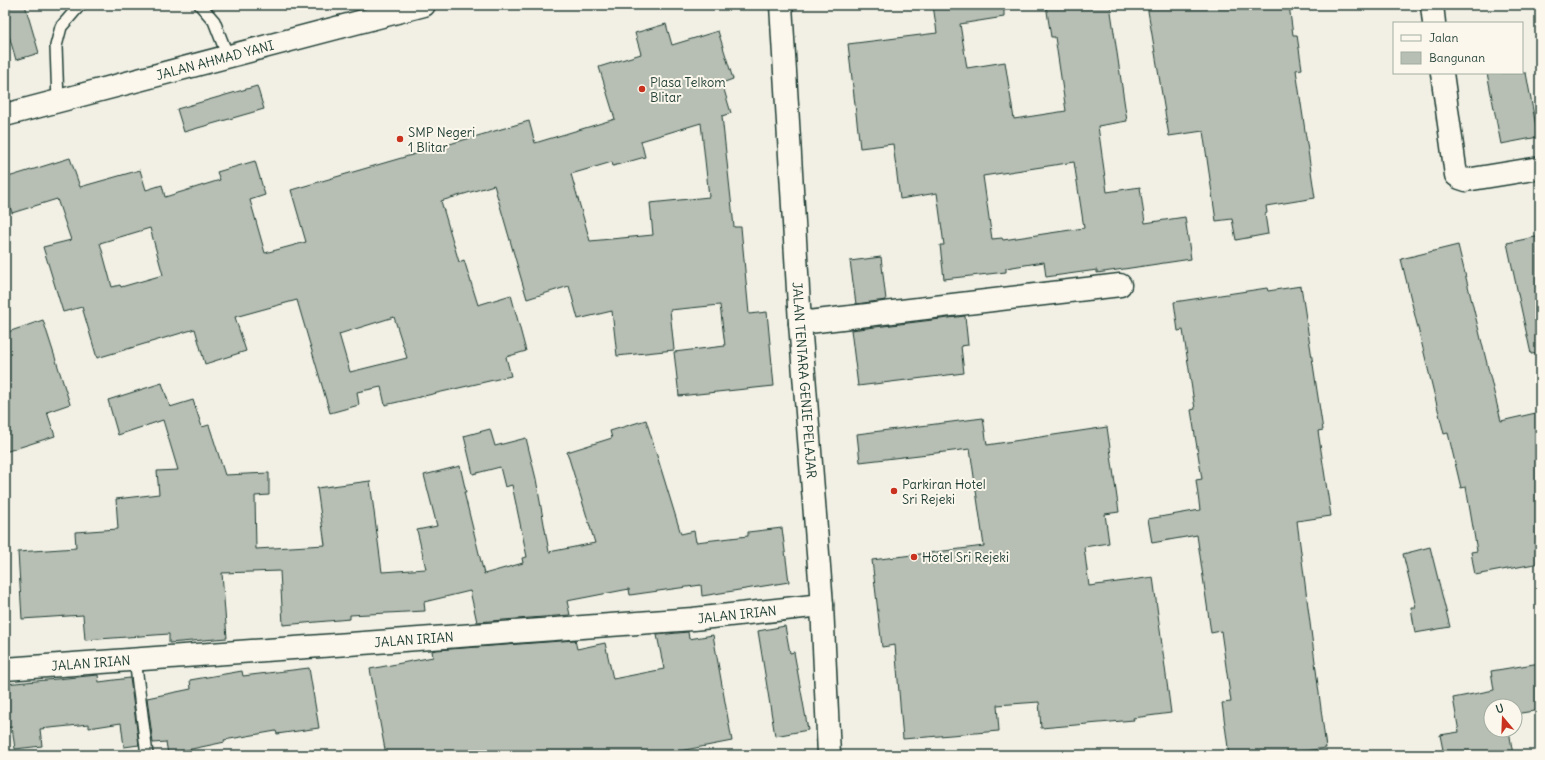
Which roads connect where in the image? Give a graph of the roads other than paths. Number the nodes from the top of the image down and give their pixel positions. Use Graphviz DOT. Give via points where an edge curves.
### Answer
graph roads {
  1 [pos="80,5"];
  2 [pos="200,5"];
  3 [pos="424,5"];
  4 [pos="781,5"];
  5 [pos="1432,5"];
  6 [pos="1434,22"];
  7 [pos="228,57"];
  8 [pos="1442,74"];
  9 [pos="58,102"];
  10 [pos="5,115"];
  11 [pos="1540,168"];
  12 [pos="1120,285"];
  13 [pos="800,322"];
  14 [pos="822,605"];
  15 [pos="135,659"];
  16 [pos="5,669"];
  17 [pos="147,755"];
  18 [pos="829,755"];
  1 -- 9 [label="lane" via="61,27 56,46"];
  2 -- 7 [label="lane" via="214,21"];
  3 -- 7 [label="street, JALAN AHMAD YANI"];
  4 -- 13 [label="street, JALAN TENTARA GENIE PELAJAR"];
  5 -- 6 [label="street"];
  7 -- 9 [label="street, JALAN AHMAD YANI"];
  8 -- 11 [label="street" via="1456,175 1466,180"];
  9 -- 10 [label="street, JALAN AHMAD YANI"];
  12 -- 13 [label="street"];
  13 -- 14 [label="street, JALAN TENTARA GENIE PELAJAR"];
  14 -- 15 [label="street, JALAN IRIAN" via="693,619"];
  14 -- 18 [label="street, JALAN TENTARA GENIE PELAJAR"];
  15 -- 16 [label="street, JALAN IRIAN"];
  15 -- 17 [label="lane"];
}
